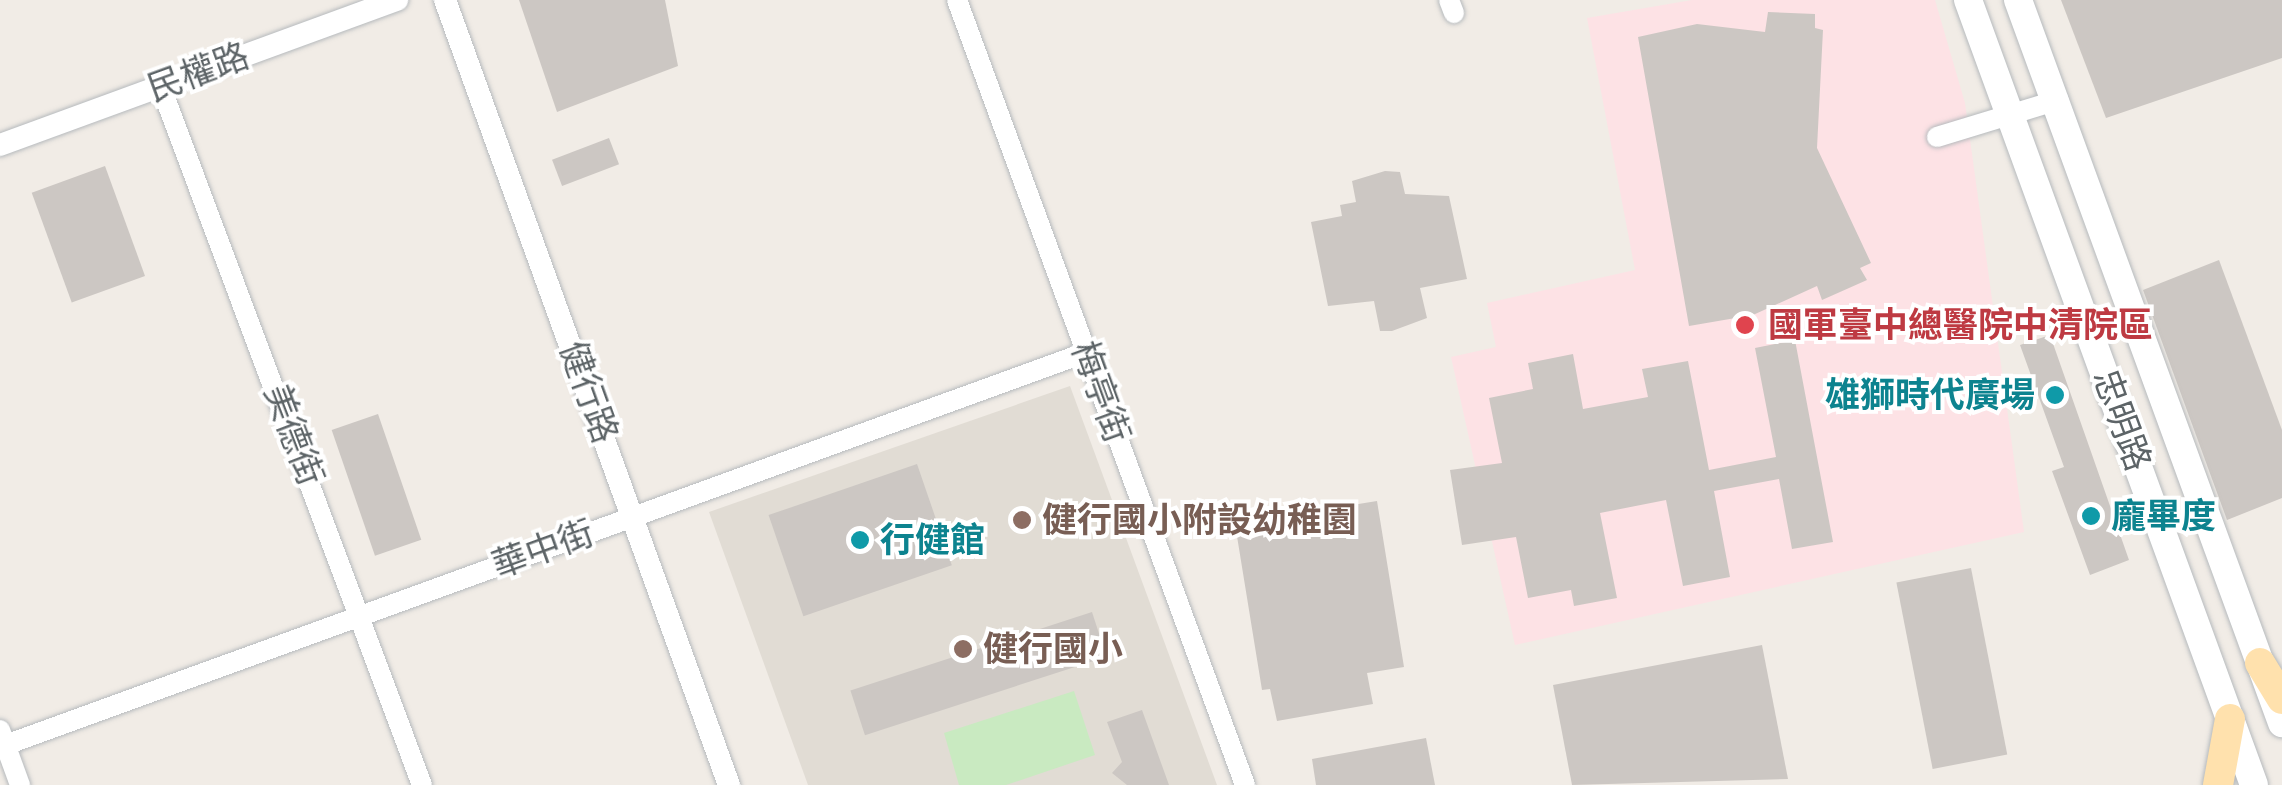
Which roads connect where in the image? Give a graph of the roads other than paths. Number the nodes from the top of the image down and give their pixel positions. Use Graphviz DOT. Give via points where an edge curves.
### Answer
graph roads {
  1 [pos="396,0"];
  2 [pos="445,0"];
  3 [pos="957,0"];
  4 [pos="1968,0"];
  5 [pos="2018,0"];
  6 [pos="161,86"];
  7 [pos="2058,100"];
  8 [pos="2013,115"];
  9 [pos="1936,137"];
  10 [pos="0,145"];
  11 [pos="1087,352"];
  12 [pos="634,516"];
  13 [pos="362,615"];
  14 [pos="2260,663"];
  15 [pos="2282,699"];
  16 [pos="2230,719"];
  17 [pos="2282,723"];
  18 [pos="2,741"];
  19 [pos="20,785"];
  20 [pos="422,785"];
  21 [pos="729,785"];
  22 [pos="1245,785"];
  23 [pos="2218,785"];
  24 [pos="2254,785"];
  1 -- 6 [label="street, 民權路"];
  2 -- 12 [label="street, 健行路"];
  3 -- 11 [label="street, 梅亭街"];
  4 -- 8 [label="main road, 忠明路"];
  5 -- 7 [label="main road, 忠明路"];
  6 -- 10 [label="street, 民權路"];
  6 -- 13 [label="street, 美德街"];
  7 -- 8 [label="street"];
  7 -- 14 [label="main road, 忠明路"];
  8 -- 9 [label="street"];
  8 -- 16 [label="main road, 忠明路"];
  11 -- 12 [label="street, 華中街"];
  11 -- 22 [label="street, 梅亭街"];
  12 -- 13 [label="street, 華中街"];
  12 -- 21 [label="street, 健行路"];
  13 -- 18 [label="street, 華中街"];
  13 -- 20 [label="street, 美德街"];
  14 -- 15 [label="main road"];
  14 -- 17 [label="main road, 忠明路"];
  16 -- 23 [label="main road"];
  16 -- 24 [label="main road, 忠明路"];
  18 -- 19 [label="street"];
}
